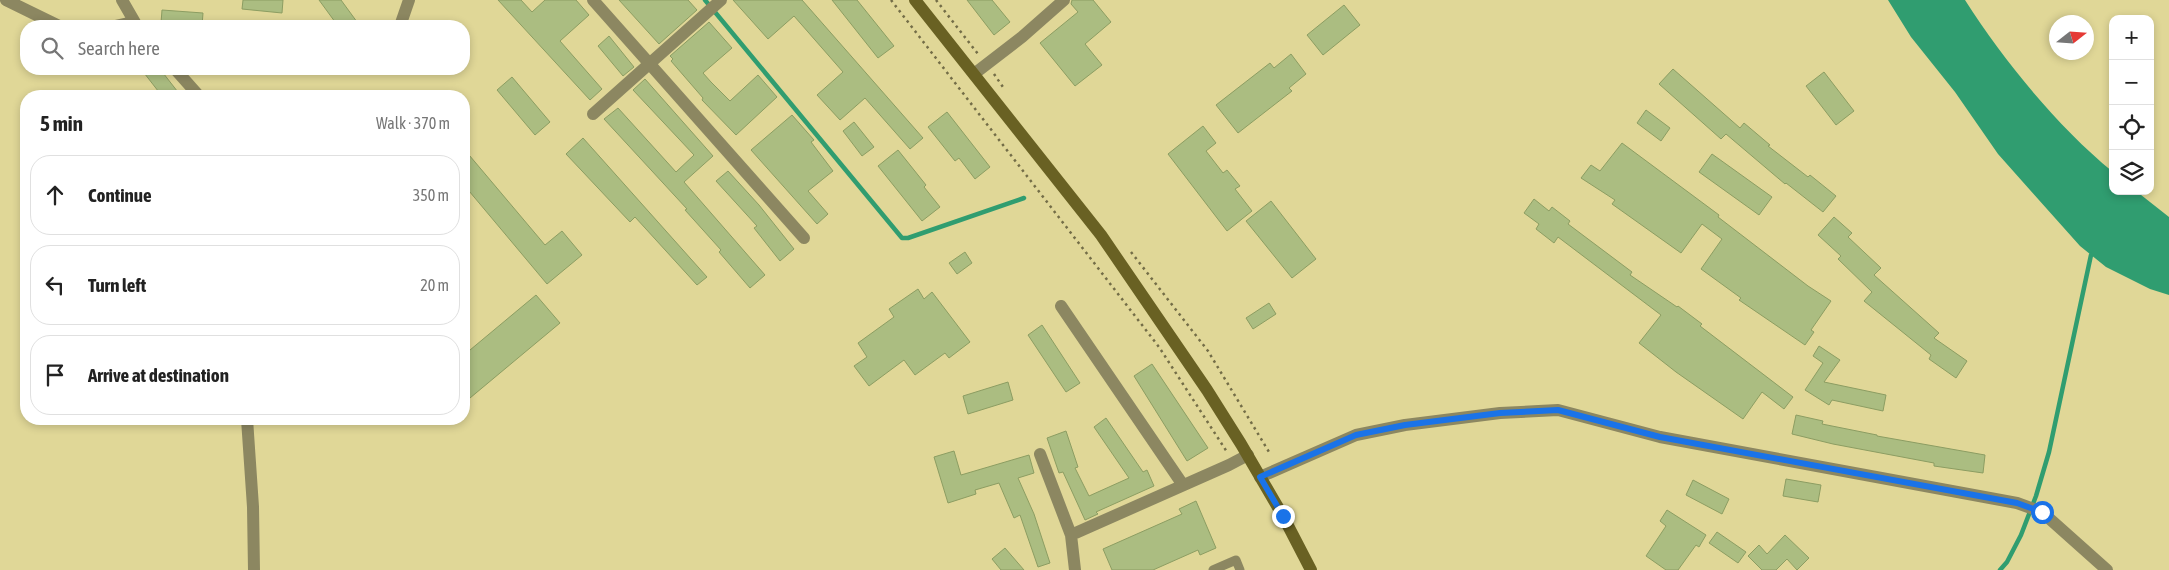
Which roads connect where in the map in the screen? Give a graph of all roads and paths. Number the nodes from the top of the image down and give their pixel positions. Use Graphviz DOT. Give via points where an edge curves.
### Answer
graph roads {
  1 [pos="6,0"];
  2 [pos="122,0"];
  3 [pos="409,0"];
  4 [pos="593,0"];
  5 [pos="891,0"];
  6 [pos="915,0"];
  7 [pos="1064,0"];
  8 [pos="716,2"];
  9 [pos="47,20"];
  10 [pos="133,20"];
  11 [pos="402,20"];
  12 [pos="650,64"];
  13 [pos="974,74"];
  14 [pos="180,75"];
  15 [pos="194,90"];
  16 [pos="593,114"];
  17 [pos="804,238"];
  18 [pos="1061,306"];
  19 [pos="248,425"];
  20 [pos="1040,454"];
  21 [pos="1229,455"];
  22 [pos="1248,455"];
  23 [pos="1260,477"];
  24 [pos="1183,485"];
  25 [pos="1071,535"];
  26 [pos="1073,568"];
  27 [pos="254,570"];
  28 [pos="1214,570"];
  29 [pos="1240,570"];
  30 [pos="1311,570"];
  31 [pos="2107,570"];
  1 -- 9 [label="street"];
  2 -- 10 [label="street"];
  3 -- 11 [label="street"];
  4 -- 12 [label="street"];
  5 -- 21 [label="path" via="1159,347"];
  6 -- 13 [label="main road"];
  7 -- 13 [label="street"];
  8 -- 12 [label="street"];
  12 -- 16 [label="street"];
  12 -- 17 [label="street"];
  13 -- 22 [label="main road" via="1101,235"];
  14 -- 15 [label="street"];
  18 -- 24 [label="street"];
  19 -- 27 [label="street"];
  20 -- 25 [label="street"];
  22 -- 23 [label="main road"];
  22 -- 24 [label="street"];
  23 -- 30 [label="main road"];
  23 -- 31 [label="street" via="1356,435 1500,413 1558,410 1660,437 2017,503 2042,512"];
  24 -- 25 [label="street"];
  25 -- 26 [label="street"];
  28 -- 29 [label="lane" via="1236,560"];
}
